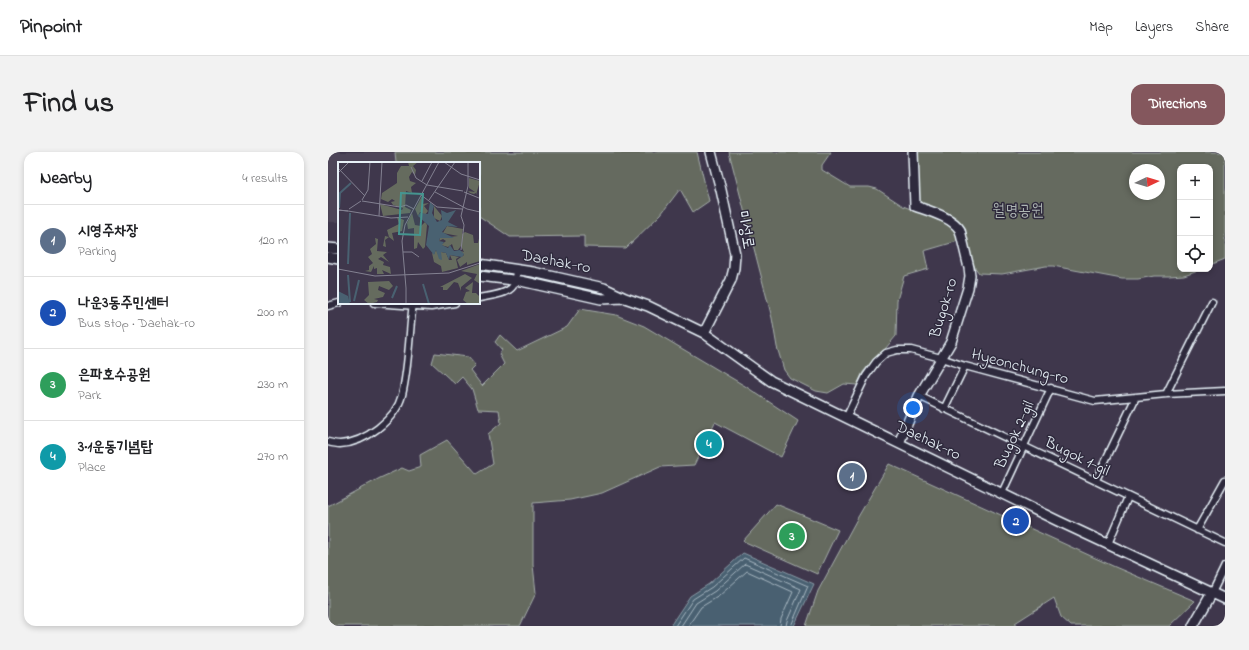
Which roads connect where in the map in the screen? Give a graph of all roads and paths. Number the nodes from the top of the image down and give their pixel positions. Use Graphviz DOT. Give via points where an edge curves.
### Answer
graph roads {
  1 [pos="710,152"];
  2 [pos="913,152"];
  3 [pos="328,248"];
  4 [pos="338,249"];
  5 [pos="328,257"];
  6 [pos="338,258"];
  7 [pos="480,264"];
  8 [pos="518,270"];
  9 [pos="480,276"];
  10 [pos="515,280"];
  11 [pos="480,298"];
  12 [pos="625,298"];
  13 [pos="1212,302"];
  14 [pos="338,303"];
  15 [pos="413,304"];
  16 [pos="449,304"];
  17 [pos="328,306"];
  18 [pos="704,333"];
  19 [pos="941,358"];
  20 [pos="965,366"];
  21 [pos="1051,388"];
  22 [pos="1225,391"];
  23 [pos="1166,394"];
  24 [pos="919,396"];
  25 [pos="1136,397"];
  26 [pos="944,409"];
  27 [pos="846,418"];
  28 [pos="328,442"];
  29 [pos="899,443"];
  30 [pos="1024,446"];
  31 [pos="1096,480"];
  32 [pos="1225,480"];
  33 [pos="1002,493"];
  34 [pos="1128,497"];
  35 [pos="1198,530"];
  36 [pos="1225,543"];
  37 [pos="1108,544"];
  38 [pos="1225,566"];
  39 [pos="1212,593"];
  40 [pos="1225,599"];
  41 [pos="1193,626"];
  1 -- 18 [label="street, 미성로" via="735,254 730,280"];
  2 -- 19 [label="street, Bugok-ro" via="915,206 957,224 970,276 951,342"];
  3 -- 4 [label="street"];
  5 -- 6 [label="street"];
  7 -- 8 [label="street, Daehak-ro"];
  8 -- 10 [label="street"];
  8 -- 12 [label="street, Daehak-ro" via="604,288"];
  9 -- 10 [label="street, Daehak-ro"];
  10 -- 11 [label="street" via="509,289"];
  10 -- 12 [label="street, Daehak-ro" via="602,299"];
  12 -- 18 [label="street, Daehak-ro" via="648,306"];
  13 -- 23 [label="street"];
  14 -- 17 [label="street"];
  15 -- 16 [label="street" via="432,307"];
  15 -- 28 [label="street" via="402,396 396,408 381,426 365,437 341,444"];
  18 -- 27 [label="street, Daehak-ro" via="771,381"];
  19 -- 20 [label="street, Hyeonchung-ro"];
  19 -- 24 [label="street, Bugok-ro"];
  19 -- 27 [label="street, Hyeonchung-ro" via="911,350 886,353 866,376"];
  20 -- 21 [label="street, Hyeonchung-ro"];
  20 -- 26 [label="street"];
  21 -- 25 [label="street, Hyeonchung-ro" via="1094,400"];
  21 -- 30 [label="street, Bugok 2-gil"];
  22 -- 23 [label="street, Hyeonchung-ro"];
  23 -- 25 [label="street, Hyeonchung-ro"];
  24 -- 26 [label="street, Bugok 1-gil"];
  24 -- 29 [label="street, Bugok-ro"];
  25 -- 31 [label="street"];
  26 -- 30 [label="street, Bugok 1-gil"];
  27 -- 29 [label="street, Daehak-ro"];
  29 -- 33 [label="street, Daehak-ro"];
  30 -- 31 [label="street, Bugok 1-gil"];
  30 -- 33 [label="street, Bugok 2-gil"];
  31 -- 34 [label="street, Bugok 1-gil"];
  32 -- 35 [label="street"];
  33 -- 37 [label="street, Daehak-ro"];
  34 -- 35 [label="street, Bugok 1-gil"];
  34 -- 37 [label="street"];
  35 -- 36 [label="street, Bugok 1-gil"];
  37 -- 39 [label="street, Daehak-ro"];
  38 -- 39 [label="street"];
  39 -- 40 [label="street, Daehak-ro"];
  39 -- 41 [label="street"];
}
